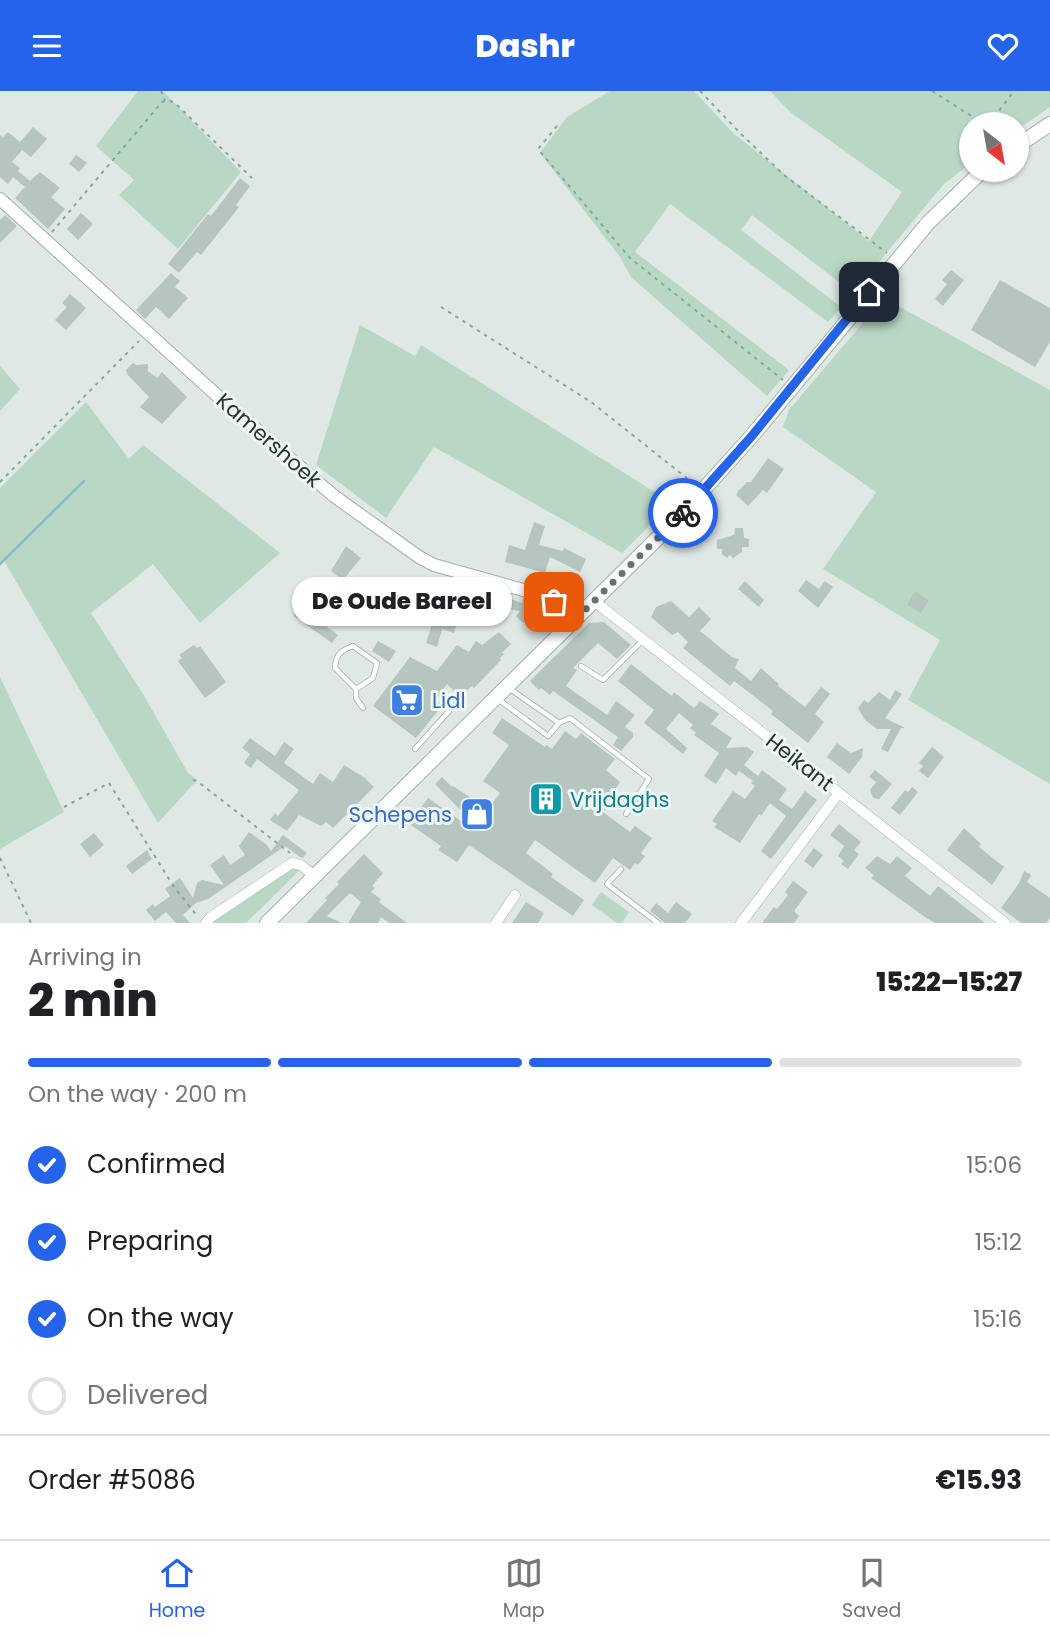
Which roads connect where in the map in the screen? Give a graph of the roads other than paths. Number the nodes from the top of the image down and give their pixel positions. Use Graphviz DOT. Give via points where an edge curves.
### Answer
graph roads {
  1 [pos="1050,124"];
  2 [pos="1029,138"];
  3 [pos="971,182"];
  4 [pos="0,199"];
  5 [pos="594,601"];
  6 [pos="580,615"];
  7 [pos="644,639"];
  8 [pos="580,666"];
  9 [pos="507,687"];
  10 [pos="356,689"];
  11 [pos="444,698"];
  12 [pos="496,698"];
  13 [pos="363,708"];
  14 [pos="559,723"];
  15 [pos="415,748"];
  16 [pos="839,793"];
  17 [pos="626,814"];
  18 [pos="621,869"];
  19 [pos="314,876"];
  20 [pos="515,895"];
  21 [pos="204,923"];
  22 [pos="267,923"];
  23 [pos="496,923"];
  24 [pos="658,923"];
  25 [pos="741,923"];
  26 [pos="1004,923"];
  1 -- 2 [label="main road"];
  3 -- 5 [label="main road" via="896,260 703,491"];
  4 -- 6 [label="street, Kamershoek" via="334,496 419,557 541,595"];
  5 -- 6 [label="main road"];
  5 -- 7 [label="street, Heikant"];
  6 -- 9 [label="main road"];
  7 -- 8 [label="lane" via="603,680"];
  7 -- 16 [label="street, Heikant"];
  9 -- 12 [label="main road"];
  9 -- 14 [label="lane"];
  10 -- 10 [label="lane" via="373,678 377,663 353,646 336,656 335,668"];
  10 -- 13 [label="lane"];
  11 -- 15 [label="lane" via="451,703 449,711"];
  12 -- 14 [label="lane" via="548,736"];
  12 -- 19 [label="main road"];
  14 -- 17 [label="lane" via="570,718 649,779"];
  16 -- 25 [label="street"];
  16 -- 26 [label="street, Heikant"];
  18 -- 24 [label="lane" via="607,884"];
  19 -- 21 [label="street" via="292,863"];
  19 -- 22 [label="main road"];
  20 -- 23 [label="street"];
}
